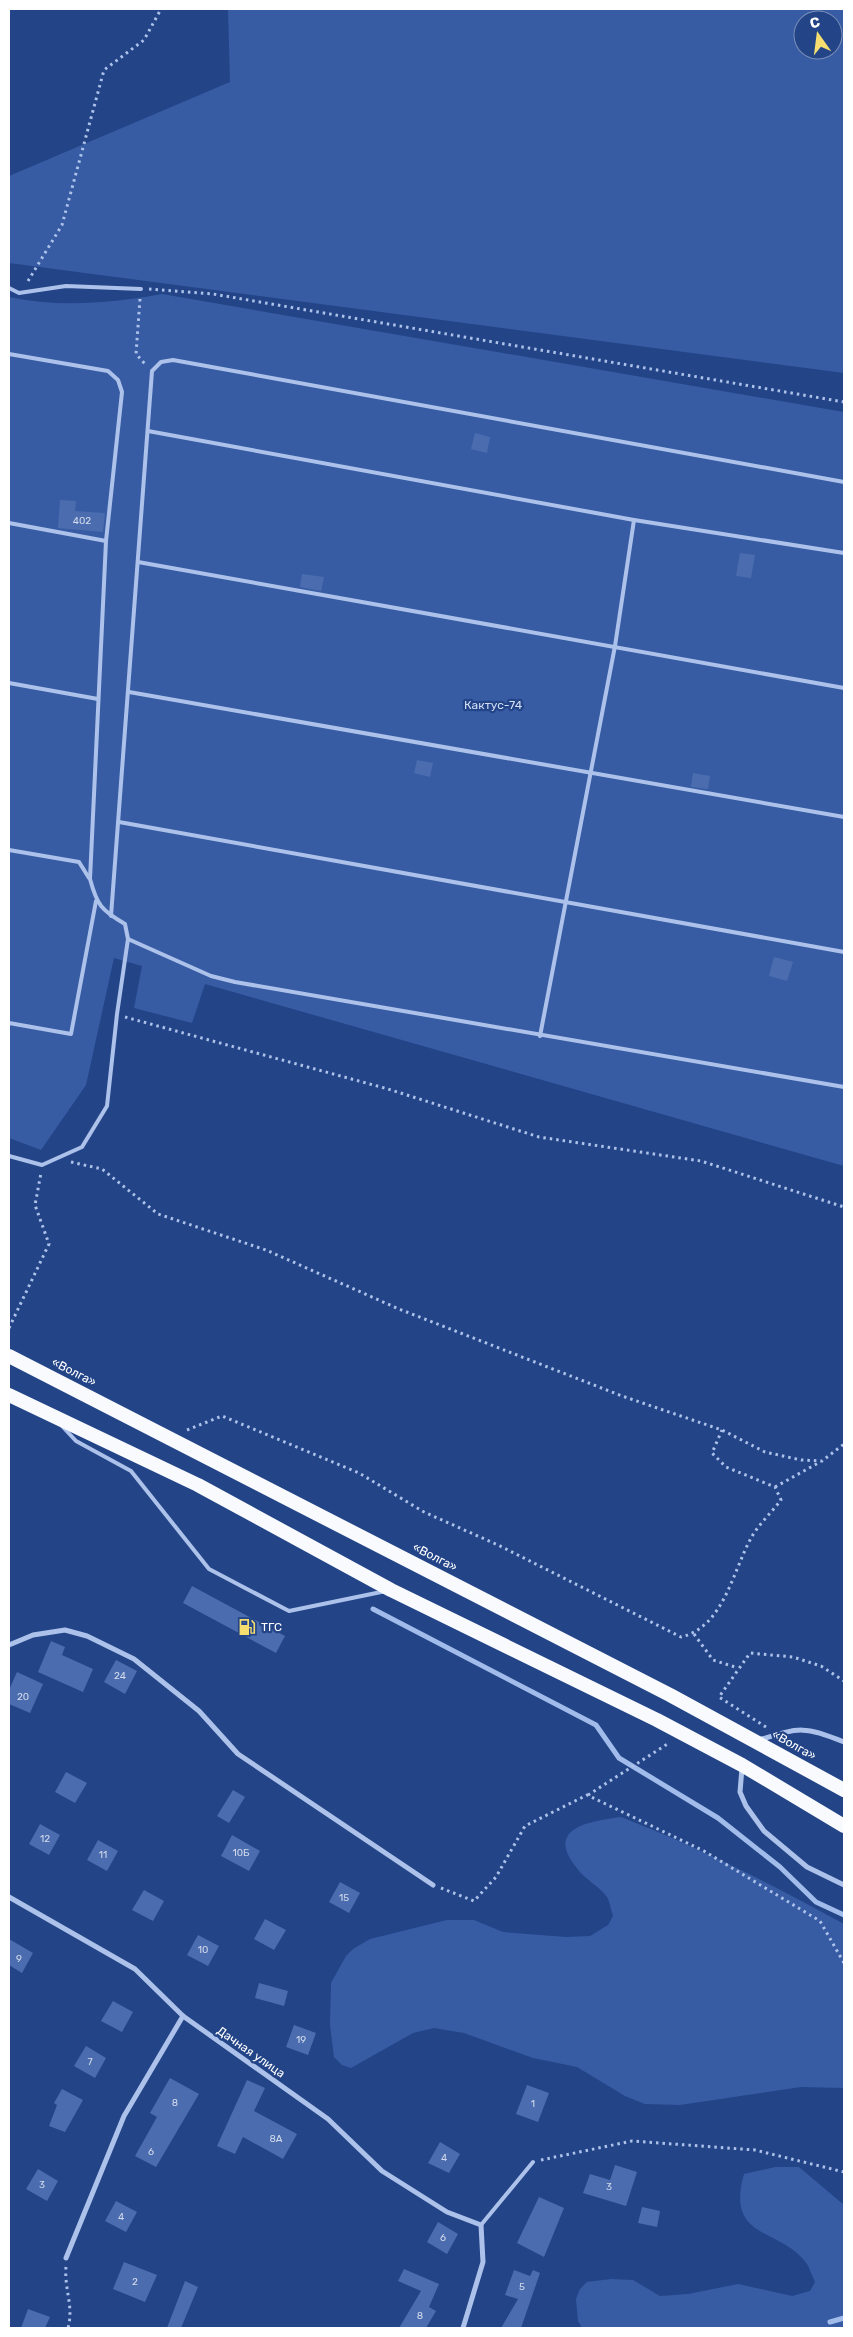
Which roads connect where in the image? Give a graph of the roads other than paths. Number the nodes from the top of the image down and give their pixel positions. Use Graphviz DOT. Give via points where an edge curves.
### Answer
graph roads {
  1 [pos="9,288"];
  2 [pos="141,289"];
  3 [pos="9,354"];
  4 [pos="148,431"];
  5 [pos="844,482"];
  6 [pos="634,520"];
  7 [pos="9,523"];
  8 [pos="106,541"];
  9 [pos="844,553"];
  10 [pos="138,562"];
  11 [pos="615,646"];
  12 [pos="9,683"];
  13 [pos="844,688"];
  14 [pos="129,692"];
  15 [pos="98,699"];
  16 [pos="591,772"];
  17 [pos="844,817"];
  18 [pos="120,822"];
  19 [pos="9,850"];
  20 [pos="90,879"];
  21 [pos="96,901"];
  22 [pos="566,902"];
  23 [pos="111,916"];
  24 [pos="128,939"];
  25 [pos="844,952"];
  26 [pos="9,1023"];
  27 [pos="540,1036"];
  28 [pos="844,1087"];
  29 [pos="9,1156"];
  30 [pos="9,1356"];
  31 [pos="9,1395"];
  32 [pos="51,1415"];
  33 [pos="391,1590"];
  34 [pos="9,1645"];
  35 [pos="757,1741"];
  36 [pos="844,1742"];
  37 [pos="742,1765"];
  38 [pos="844,1790"];
  39 [pos="844,1826"];
  40 [pos="433,1885"];
  41 [pos="844,1885"];
  42 [pos="9,1897"];
  43 [pos="183,2016"];
  44 [pos="533,2162"];
  45 [pos="481,2225"];
  46 [pos="66,2258"];
  47 [pos="463,2328"];
  1 -- 2 [label="lane" via="19,293 66,286"];
  3 -- 8 [label="lane" via="108,371 118,380 122,392"];
  4 -- 5 [label="lane" via="152,371 160,362 173,360"];
  4 -- 6 [label="lane"];
  4 -- 10 [label="lane"];
  6 -- 9 [label="lane"];
  6 -- 11 [label="lane"];
  7 -- 8 [label="lane"];
  8 -- 15 [label="lane"];
  10 -- 11 [label="lane"];
  10 -- 14 [label="lane"];
  11 -- 13 [label="lane"];
  11 -- 16 [label="lane"];
  12 -- 15 [label="lane"];
  14 -- 16 [label="lane"];
  14 -- 18 [label="lane"];
  15 -- 20 [label="lane"];
  16 -- 17 [label="lane"];
  16 -- 22 [label="lane"];
  18 -- 22 [label="lane"];
  18 -- 23 [label="lane"];
  19 -- 20 [label="lane" via="79,862"];
  20 -- 21 [label="lane"];
  21 -- 23 [label="lane"];
  21 -- 26 [label="lane" via="71,1034"];
  22 -- 25 [label="lane"];
  22 -- 27 [label="lane"];
  23 -- 24 [label="lane" via="125,924"];
  24 -- 27 [label="lane" via="211,976"];
  24 -- 29 [label="lane" via="107,1106 82,1147 42,1165"];
  27 -- 28 [label="lane"];
  30 -- 35 [label="highway, «Волга»"];
  31 -- 32 [label="highway"];
  32 -- 33 [label="highway" via="198,1485"];
  32 -- 33 [label="lane" via="76,1440 131,1471 209,1570 289,1611"];
  33 -- 37 [label="highway"];
  34 -- 40 [label="street" via="33,1635 65,1630 87,1636 134,1659 198,1711 238,1754"];
  35 -- 36 [label="street" via="792,1729 813,1729"];
  35 -- 38 [label="highway, «Волга»"];
  37 -- 39 [label="highway"];
  37 -- 41 [label="street" via="740,1792 764,1831 807,1867"];
  42 -- 43 [label="street, Дачная улица" via="135,1969"];
  43 -- 45 [label="street, Дачная улица" via="328,2119 382,2171 447,2212"];
  43 -- 46 [label="street" via="124,2116"];
  44 -- 45 [label="lane"];
  45 -- 47 [label="street" via="483,2262"];
}
